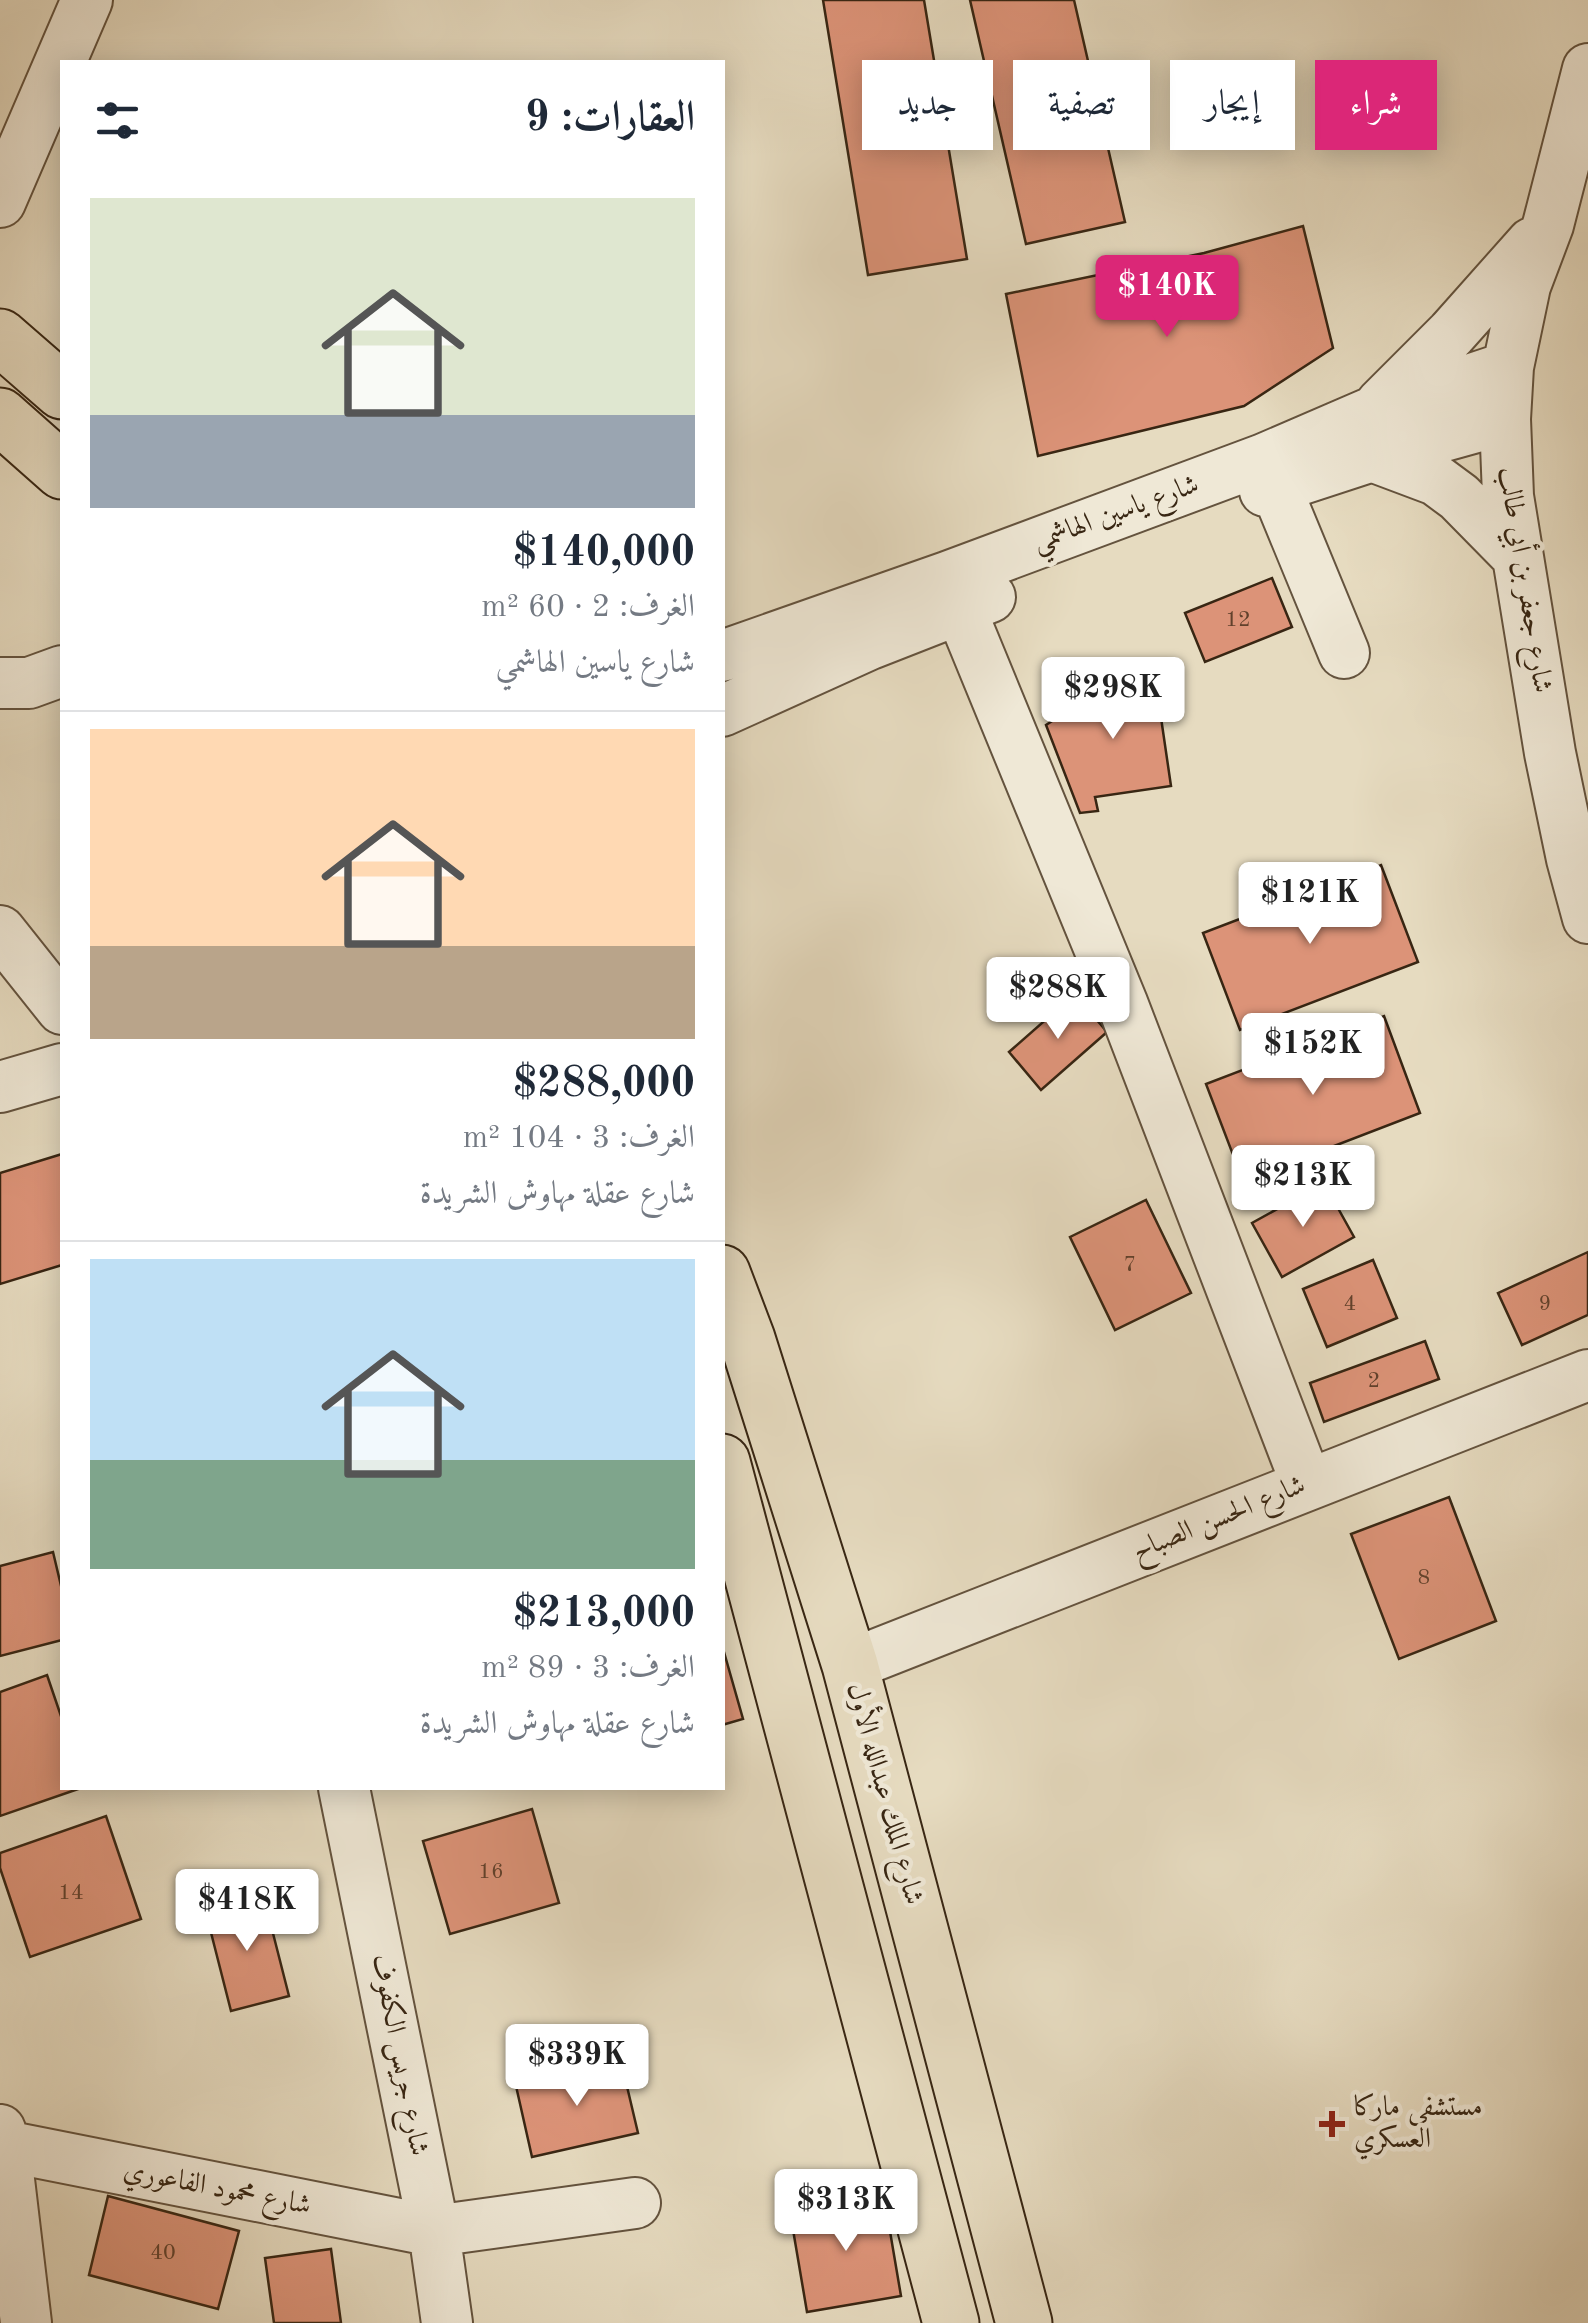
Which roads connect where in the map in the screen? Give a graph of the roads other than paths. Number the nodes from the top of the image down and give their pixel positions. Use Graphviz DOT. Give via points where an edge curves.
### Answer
graph roads {
  1 [pos="87,0"];
  2 [pos="61,60"];
  3 [pos="60,63"];
  4 [pos="1588,69"];
  5 [pos="0,202"];
  6 [pos="1548,225"];
  7 [pos="0,337"];
  8 [pos="1508,367"];
  9 [pos="60,389"];
  10 [pos="0,416"];
  11 [pos="1505,419"];
  12 [pos="1372,434"];
  13 [pos="60,470"];
  14 [pos="1270,473"];
  15 [pos="1518,557"];
  16 [pos="953,593"];
  17 [pos="1344,653"];
  18 [pos="725,655"];
  19 [pos="60,672"];
  20 [pos="0,683"];
  21 [pos="725,710"];
  22 [pos="1588,918"];
  23 [pos="0,931"];
  24 [pos="60,1006"];
  25 [pos="60,1070"];
  26 [pos="0,1087"];
  27 [pos="725,1280"];
  28 [pos="1588,1375"];
  29 [pos="725,1473"];
  30 [pos="1307,1485"];
  31 [pos="850,1665"];
  32 [pos="344,1790"];
  33 [pos="2,2141"];
  34 [pos="635,2203"];
  35 [pos="434,2231"];
  36 [pos="26,2323"];
  37 [pos="447,2323"];
  38 [pos="951,2323"];
  39 [pos="1024,2323"];
  1 -- 2 [label="street"];
  3 -- 5 [label="street"];
  4 -- 6 [label="street, شارع جعفر بن أبي طالب"];
  6 -- 8 [label="street, شارع جعفر بن أبي طالب" via="1525,286"];
  6 -- 12 [label="street"];
  7 -- 9 [label="main road"];
  8 -- 11 [label="street, شارع جعفر بن أبي طالب"];
  8 -- 12 [label="street, شارع ياسين الهاشمي"];
  10 -- 13 [label="main road"];
  11 -- 12 [label="street, شارع ياسين الهاشمي"];
  11 -- 15 [label="street, شارع جعفر بن أبي طالب"];
  12 -- 14 [label="street, شارع ياسين الهاشمي"];
  12 -- 15 [label="street" via="1458,497"];
  14 -- 16 [label="street, شارع ياسين الهاشمي"];
  14 -- 17 [label="street"];
  15 -- 22 [label="street, شارع جعفر بن أبي طالب" via="1550,753"];
  16 -- 18 [label="street, شارع ياسين الهاشمي"];
  16 -- 21 [label="street, شارع ياسين الهاشمي" via="870,644"];
  16 -- 30 [label="street" via="1122,1002"];
  19 -- 20 [label="street" via="30,683"];
  23 -- 24 [label="street"];
  25 -- 26 [label="street"];
  27 -- 31 [label="main road, شارع الملك عبدالله الأول"];
  28 -- 30 [label="street, شارع الحسن الصباح"];
  29 -- 38 [label="main road"];
  30 -- 31 [label="street, شارع الحسن الصباح"];
  31 -- 39 [label="main road, شارع الملك عبدالله الأول"];
  32 -- 35 [label="street, شارع جريس الكفوف"];
  33 -- 35 [label="street, شارع محمود الفاعوري"];
  33 -- 36 [label="street"];
  34 -- 35 [label="street, شارع محمود الفاعوري"];
  35 -- 37 [label="street, شارع جريس الكفوف"];
}
